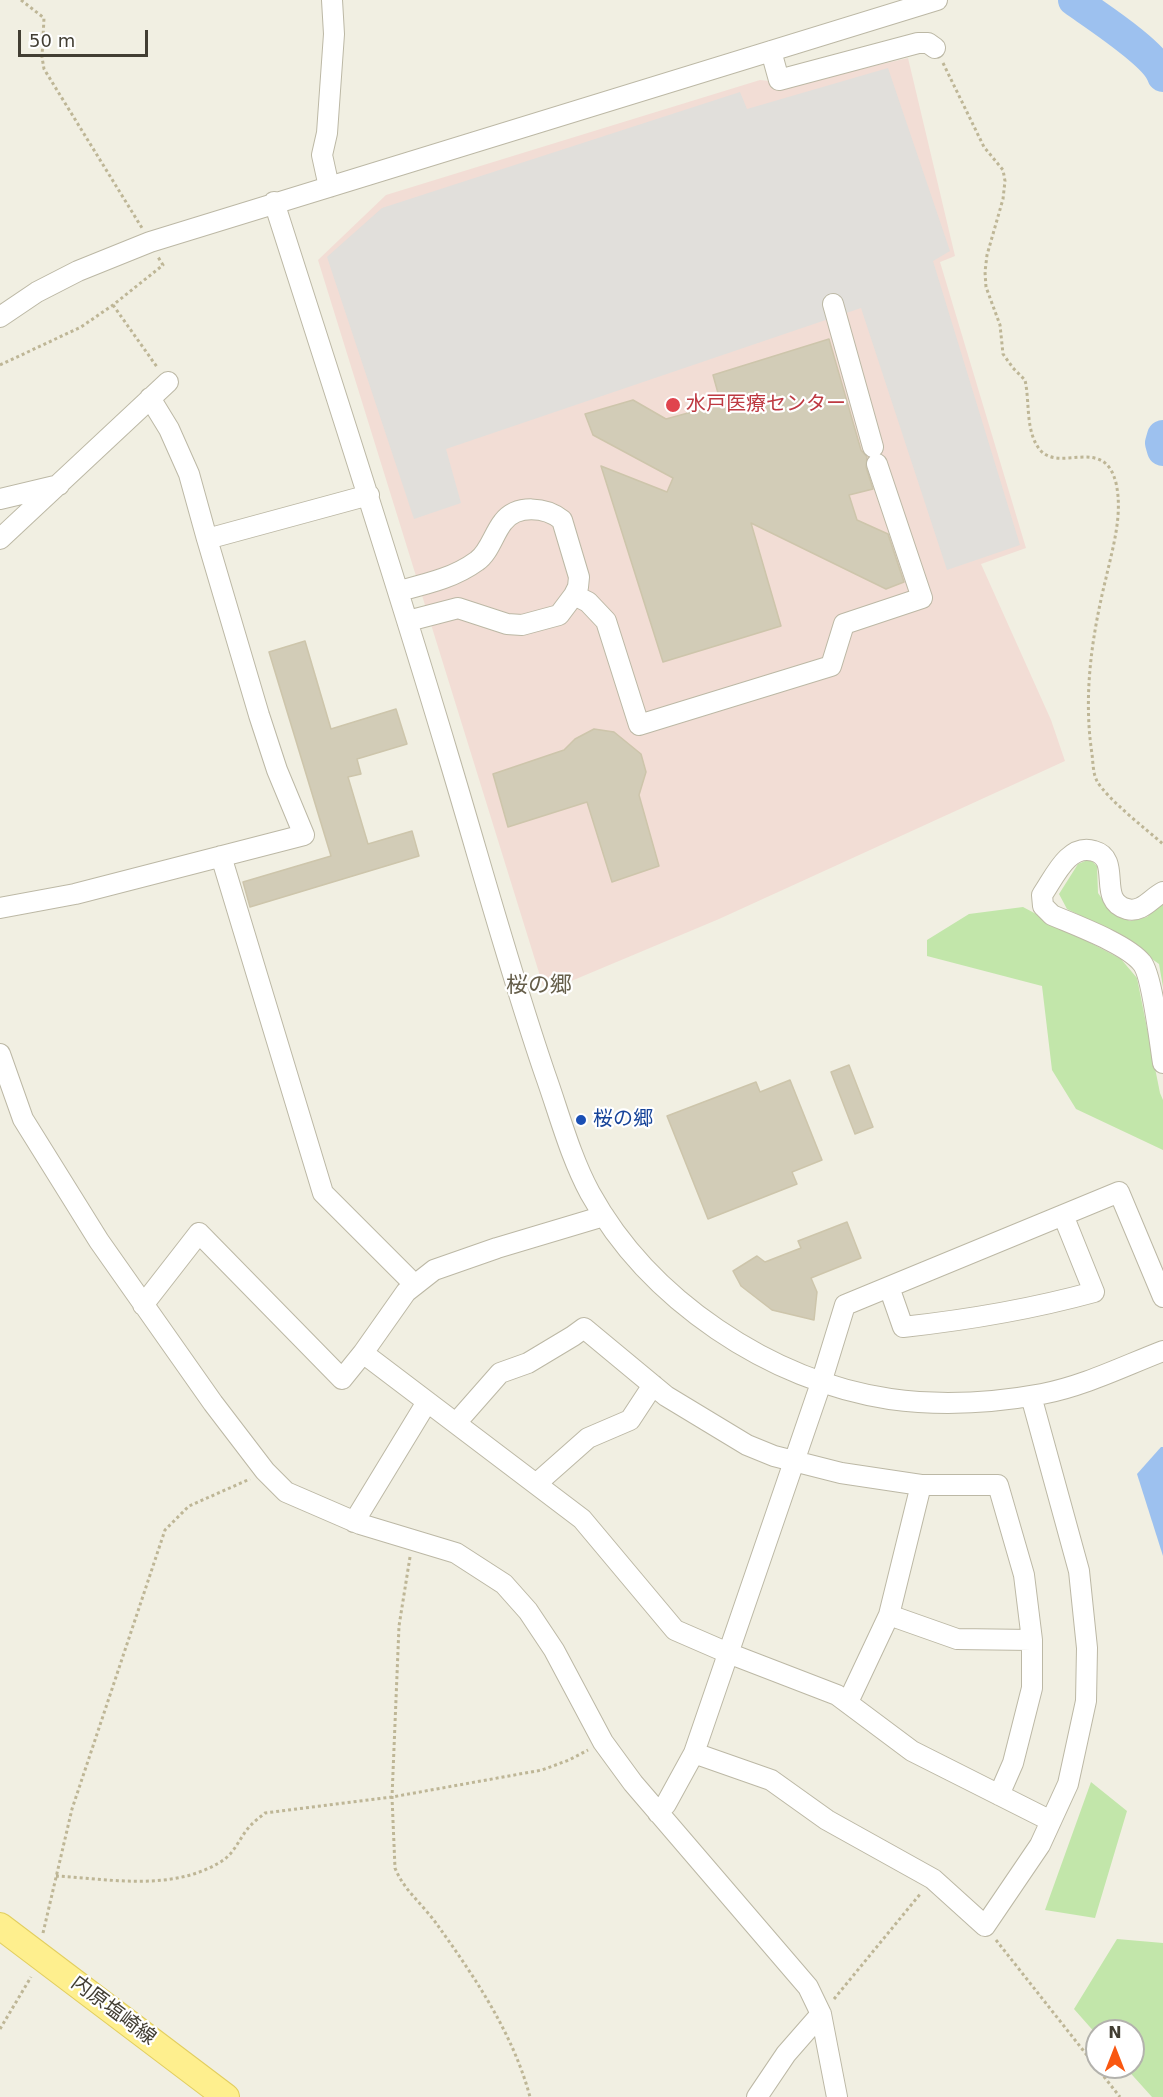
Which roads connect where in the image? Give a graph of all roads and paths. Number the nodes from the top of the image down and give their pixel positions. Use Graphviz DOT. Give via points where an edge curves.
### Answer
graph roads {
  1 [pos="21,0"];
  2 [pos="332,0"];
  3 [pos="937,0"];
  4 [pos="935,48"];
  5 [pos="771,51"];
  6 [pos="328,187"];
  7 [pos="274,202"];
  8 [pos="150,242"];
  9 [pos="833,304"];
  10 [pos="113,305"];
  11 [pos="0,317"];
  12 [pos="0,365"];
  13 [pos="168,382"];
  14 [pos="150,398"];
  15 [pos="60,484"];
  16 [pos="369,495"];
  17 [pos="0,499"];
  18 [pos="0,539"];
  19 [pos="207,539"];
  20 [pos="399,591"];
  21 [pos="574,595"];
  22 [pos="408,621"];
  23 [pos="1163,844"];
  24 [pos="221,856"];
  25 [pos="1163,892"];
  26 [pos="0,908"];
  27 [pos="0,1054"];
  28 [pos="1163,1063"];
  29 [pos="1063,1215"];
  30 [pos="604,1216"];
  31 [pos="416,1285"];
  32 [pos="889,1287"];
  33 [pos="1163,1298"];
  34 [pos="143,1305"];
  35 [pos="1163,1351"];
  36 [pos="363,1353"];
  37 [pos="821,1383"];
  38 [pos="653,1385"];
  39 [pos="1030,1396"];
  40 [pos="427,1402"];
  41 [pos="456,1423"];
  42 [pos="794,1461"];
  43 [pos="265,1472"];
  44 [pos="536,1484"];
  45 [pos="921,1485"];
  46 [pos="354,1522"];
  47 [pos="413,1540"];
  48 [pos="888,1615"];
  49 [pos="1032,1640"];
  50 [pos="729,1653"];
  51 [pos="848,1702"];
  52 [pos="603,1742"];
  53 [pos="694,1753"];
  54 [pos="999,1796"];
  55 [pos="392,1797"];
  56 [pos="658,1813"];
  57 [pos="1051,1821"];
  58 [pos="56,1876"];
  59 [pos="933,1879"];
  60 [pos="0,1926"];
  61 [pos="985,1926"];
  62 [pos="39,1955"];
  63 [pos="821,2014"];
  64 [pos="0,2029"];
  65 [pos="226,2097"];
  66 [pos="530,2097"];
  67 [pos="757,2097"];
  68 [pos="837,2097"];
  69 [pos="1120,2097"];
  1 -- 8 [label="path" via="44,18 44,69"];
  2 -- 6 [label="street" via="334,34 322,155"];
  3 -- 5 [label="street"];
  4 -- 5 [label="street" via="918,43 779,80"];
  4 -- 23 [label="path" via="984,147 1003,170 1003,199 987,255 986,287 1000,325 1003,354 1025,380 1030,427 1041,451 1053,457 1094,457 1106,463 1116,482 1116,536 1094,638 1087,705 1091,746 1096,779 1106,793"];
  5 -- 6 [label="street"];
  6 -- 7 [label="street"];
  7 -- 8 [label="street"];
  7 -- 16 [label="street"];
  8 -- 10 [label="path" via="163,265"];
  8 -- 11 [label="street" via="78,271"];
  9 -- 21 [label="street" via="875,455 922,598 844,624 831,666 639,725 606,621 588,602"];
  10 -- 12 [label="path" via="81,327"];
  10 -- 13 [label="path"];
  13 -- 14 [label="street"];
  14 -- 15 [label="street"];
  14 -- 19 [label="street" via="189,474"];
  15 -- 17 [label="street"];
  15 -- 18 [label="street"];
  16 -- 19 [label="street"];
  16 -- 20 [label="street"];
  19 -- 24 [label="street" via="259,715 304,835"];
  20 -- 21 [label="street" via="452,576 480,560 504,520 531,509 555,514 562,520 579,577"];
  20 -- 22 [label="street"];
  21 -- 22 [label="street" via="559,615 522,625 458,608"];
  22 -- 30 [label="street" via="535,1045 572,1152"];
  24 -- 26 [label="street" via="75,894"];
  24 -- 31 [label="street" via="323,1193"];
  25 -- 28 [label="street" via="1137,909 1120,906 1110,893 1105,858 1088,849 1071,855 1042,895 1043,906 1052,915 1124,949 1142,963"];
  27 -- 34 [label="street" via="23,1119"];
  29 -- 32 [label="street"];
  29 -- 32 [label="street" via="1094,1292 952,1322 903,1327"];
  29 -- 33 [label="street" via="1119,1192"];
  30 -- 31 [label="street" via="434,1270"];
  30 -- 37 [label="street" via="622,1242 659,1281 699,1315 769,1359"];
  31 -- 36 [label="street" via="406,1292"];
  32 -- 37 [label="street" via="845,1305"];
  34 -- 36 [label="street" via="199,1233 342,1379"];
  34 -- 43 [label="street"];
  35 -- 39 [label="street" via="1083,1382"];
  36 -- 40 [label="street"];
  37 -- 39 [label="street" via="918,1402 985,1402"];
  37 -- 42 [label="street"];
  38 -- 41 [label="street" via="584,1328 528,1363 500,1373"];
  38 -- 42 [label="street" via="747,1445"];
  38 -- 44 [label="street" via="630,1420 588,1438"];
  39 -- 57 [label="street" via="1080,1571 1087,1647 1086,1701 1068,1784"];
  40 -- 41 [label="street"];
  40 -- 46 [label="street"];
  41 -- 44 [label="street"];
  42 -- 45 [label="street" via="841,1473"];
  42 -- 50 [label="street"];
  43 -- 46 [label="street" via="286,1492"];
  43 -- 58 [label="path" via="189,1506 165,1530 72,1809"];
  44 -- 50 [label="street" via="582,1519 675,1630"];
  45 -- 48 [label="street"];
  45 -- 49 [label="street" via="998,1485 1024,1575"];
  46 -- 47 [label="street"];
  47 -- 52 [label="street" via="456,1552 504,1584 554,1650"];
  47 -- 55 [label="path" via="399,1626"];
  48 -- 49 [label="street" via="957,1639"];
  48 -- 51 [label="street"];
  49 -- 54 [label="street" via="1032,1688 1013,1763"];
  50 -- 51 [label="street"];
  50 -- 53 [label="street"];
  51 -- 54 [label="street" via="912,1751"];
  52 -- 55 [label="path" via="542,1770"];
  52 -- 56 [label="street"];
  53 -- 56 [label="street"];
  53 -- 59 [label="street" via="771,1780 827,1820"];
  54 -- 57 [label="street"];
  55 -- 58 [label="path" via="265,1814 223,1860 176,1879"];
  55 -- 66 [label="path" via="395,1868 399,1878 469,1969 505,2031"];
  56 -- 63 [label="street" via="808,1987"];
  57 -- 61 [label="street" via="1040,1845"];
  58 -- 62 [label="path"];
  59 -- 61 [label="street"];
  59 -- 63 [label="path"];
  60 -- 62 [label="main road, 内原塩崎線"];
  61 -- 69 [label="path"];
  62 -- 64 [label="path" via="33,1974"];
  62 -- 65 [label="main road, 内原塩崎線"];
  63 -- 67 [label="street" via="786,2054"];
  63 -- 68 [label="street"];
}
